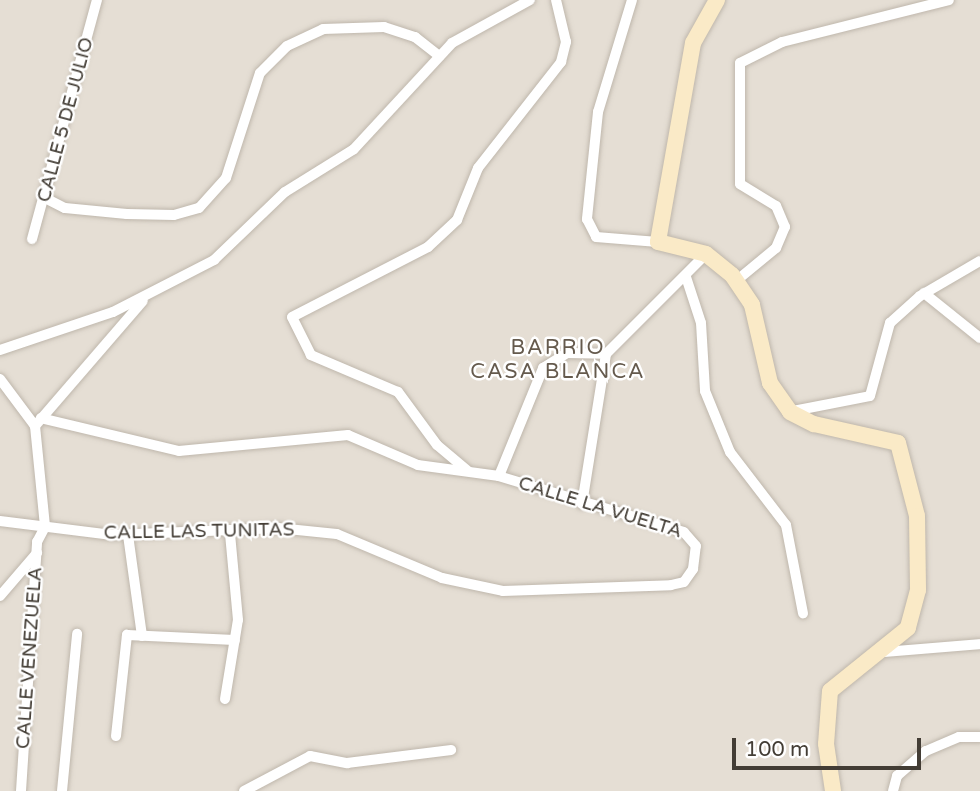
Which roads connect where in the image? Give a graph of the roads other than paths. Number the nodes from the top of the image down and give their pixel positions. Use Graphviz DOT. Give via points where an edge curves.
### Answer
graph roads {
  1 [pos="97,0"];
  2 [pos="530,0"];
  3 [pos="556,0"];
  4 [pos="632,0"];
  5 [pos="717,0"];
  6 [pos="949,0"];
  7 [pos="439,56"];
  8 [pos="45,198"];
  9 [pos="32,239"];
  10 [pos="658,242"];
  11 [pos="706,254"];
  12 [pos="980,261"];
  13 [pos="686,277"];
  14 [pos="736,281"];
  15 [pos="924,293"];
  16 [pos="146,298"];
  17 [pos="980,338"];
  18 [pos="0,350"];
  19 [pos="607,354"];
  20 [pos="0,379"];
  21 [pos="790,412"];
  22 [pos="38,422"];
  23 [pos="468,471"];
  24 [pos="499,476"];
  25 [pos="582,504"];
  26 [pos="0,521"];
  27 [pos="45,527"];
  28 [pos="230,533"];
  29 [pos="128,535"];
  30 [pos="696,546"];
  31 [pos="37,553"];
  32 [pos="0,596"];
  33 [pos="803,613"];
  34 [pos="76,634"];
  35 [pos="142,636"];
  36 [pos="234,640"];
  37 [pos="980,644"];
  38 [pos="883,652"];
  39 [pos="225,699"];
  40 [pos="116,736"];
  41 [pos="980,737"];
  42 [pos="451,750"];
  43 [pos="264,786"];
  44 [pos="21,791"];
  45 [pos="62,791"];
  46 [pos="243,791"];
  47 [pos="832,791"];
  48 [pos="893,791"];
  1 -- 8 [label="street, CALLE 5 DE JULIO"];
  2 -- 7 [label="street" via="469,29"];
  3 -- 23 [label="street" via="566,42 561,62 478,168 457,220 428,247 292,317 311,355 398,392 437,445"];
  4 -- 10 [label="street" via="598,112 587,219 596,237"];
  5 -- 10 [label="street" via="693,43"];
  6 -- 14 [label="street" via="782,41 740,63 740,184 776,206 785,227 776,248"];
  7 -- 8 [label="street" via="415,37 384,27 323,29 287,46 260,73 226,178 199,208 174,215 128,214 65,208"];
  7 -- 16 [label="street" via="354,149 285,192 223,253"];
  8 -- 9 [label="street, CALLE 5 DE JULIO"];
  10 -- 11 [label="street"];
  11 -- 13 [label="street"];
  11 -- 14 [label="street"];
  12 -- 15 [label="street"];
  13 -- 19 [label="street"];
  13 -- 33 [label="street" via="701,323 705,391 730,452 786,525"];
  14 -- 21 [label="street" via="752,305 770,383"];
  15 -- 17 [label="street"];
  15 -- 21 [label="street" via="885,333 874,393"];
  16 -- 18 [label="street"];
  16 -- 22 [label="street"];
  19 -- 24 [label="street" via="567,353 542,368"];
  19 -- 25 [label="street"];
  20 -- 22 [label="street"];
  21 -- 38 [label="street" via="814,424 890,437 905,456 917,516 918,590 903,637"];
  22 -- 23 [label="street, CALLE LA VUELTA" via="179,451 348,435 418,465"];
  22 -- 27 [label="street"];
  23 -- 24 [label="street, CALLE LA VUELTA"];
  24 -- 25 [label="street, CALLE LA VUELTA"];
  25 -- 30 [label="street, CALLE LA VUELTA" via="684,532"];
  26 -- 27 [label="street, CALLE LAS TUNITAS"];
  27 -- 29 [label="street, CALLE LAS TUNITAS"];
  27 -- 31 [label="street, CALLE VENEZUELA"];
  28 -- 29 [label="street, CALLE LAS TUNITAS"];
  28 -- 30 [label="street, CALLE LAS TUNITAS" via="278,528 337,534 463,584 524,592 684,582"];
  28 -- 36 [label="street" via="238,594"];
  29 -- 35 [label="street"];
  31 -- 32 [label="street"];
  31 -- 44 [label="street, CALLE VENEZUELA"];
  34 -- 45 [label="street"];
  35 -- 36 [label="street"];
  35 -- 40 [label="street" via="127,635"];
  36 -- 39 [label="street"];
  37 -- 38 [label="street"];
  38 -- 47 [label="street" via="844,674 830,691 826,744"];
  41 -- 48 [label="street" via="958,737 926,751 897,776"];
  42 -- 43 [label="street" via="347,763 310,756"];
  43 -- 46 [label="street"];
}
